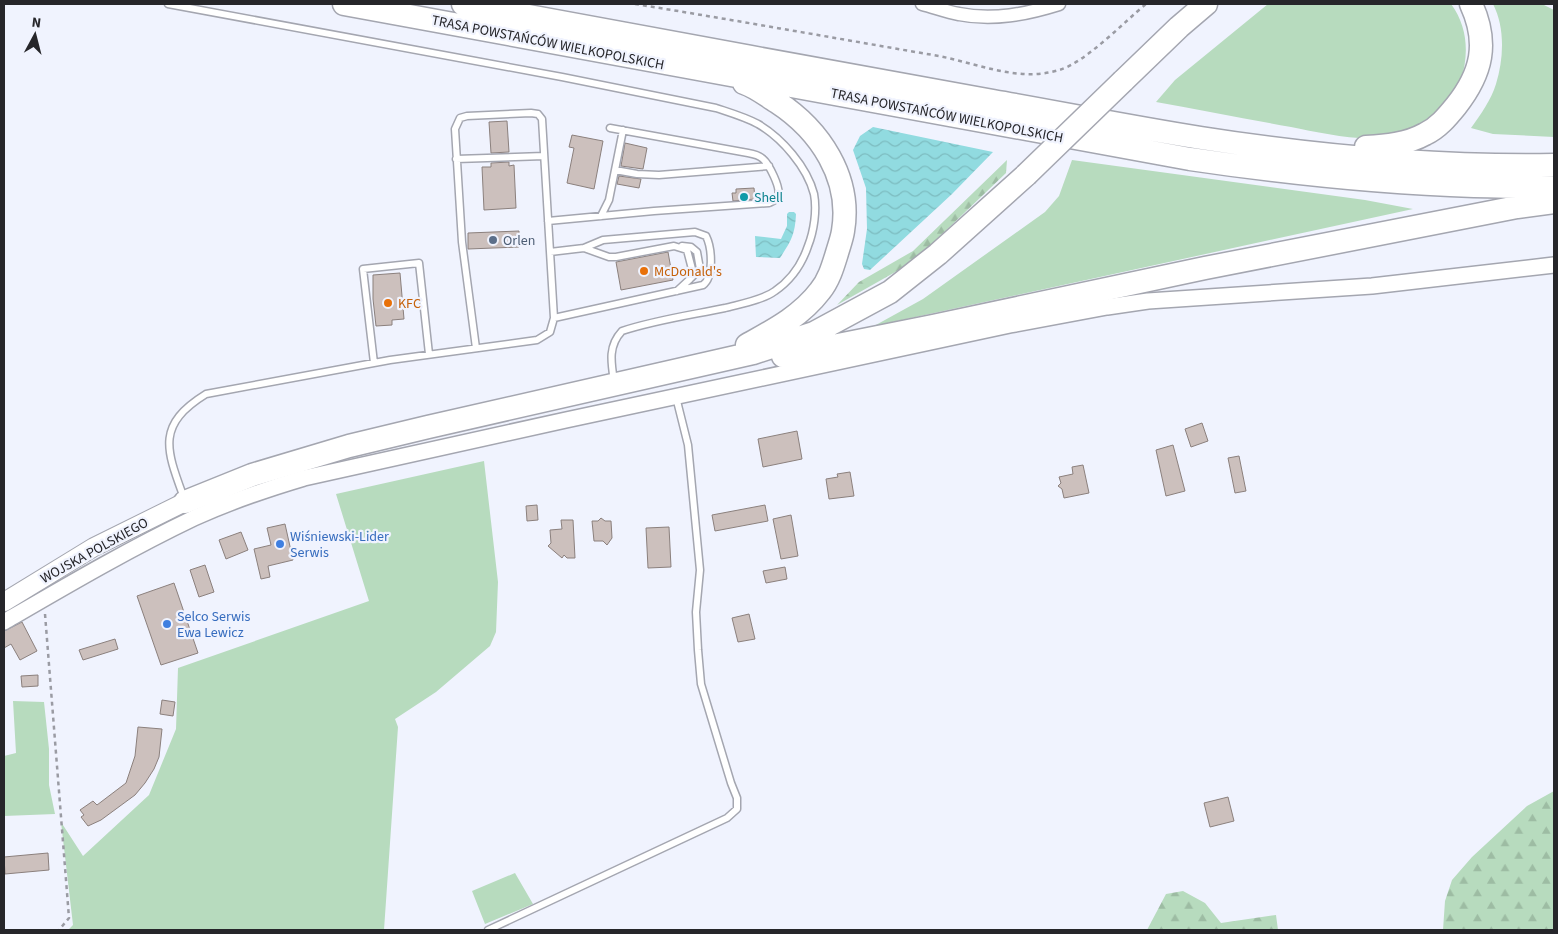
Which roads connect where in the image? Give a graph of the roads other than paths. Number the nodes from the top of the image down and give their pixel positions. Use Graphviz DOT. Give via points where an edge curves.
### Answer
graph roads {
  1 [pos="168,4"];
  2 [pos="344,4"];
  3 [pos="464,4"];
  4 [pos="922,4"];
  5 [pos="1059,4"];
  6 [pos="1206,4"];
  7 [pos="1471,4"];
  8 [pos="703,71"];
  9 [pos="610,128"];
  10 [pos="623,130"];
  11 [pos="1290,150"];
  12 [pos="544,156"];
  13 [pos="456,160"];
  14 [pos="1554,165"];
  15 [pos="769,166"];
  16 [pos="615,170"];
  17 [pos="1554,187"];
  18 [pos="1554,202"];
  19 [pos="601,216"];
  20 [pos="548,221"];
  21 [pos="584,248"];
  22 [pos="550,252"];
  23 [pos="1554,264"];
  24 [pos="676,292"];
  25 [pos="554,318"];
  26 [pos="476,348"];
  27 [pos="428,354"];
  28 [pos="717,361"];
  29 [pos="374,363"];
  30 [pos="615,384"];
  31 [pos="676,396"];
  32 [pos="185,502"];
  33 [pos="4,602"];
  34 [pos="4,622"];
  35 [pos="488,930"];
  1 -- 30 [label="lane" via="716,108 746,118 775,137 806,173 814,195 812,236 793,275 774,292 742,304 622,331 612,347"];
  2 -- 8 [label="highway, TRASA POWSTAŃCÓW WIELKOPOLSKICH"];
  3 -- 11 [label="highway, TRASA POWSTAŃCÓW WIELKOPOLSKICH" via="1191,136"];
  4 -- 5 [label="street" via="960,14 987,16 1022,15"];
  6 -- 28 [label="highway, bridge" via="1026,175 890,292 814,333"];
  7 -- 11 [label="highway" via="1481,38 1477,72 1467,92 1440,124 1415,139 1387,146"];
  8 -- 17 [label="highway, TRASA POWSTAŃCÓW WIELKOPOLSKICH" via="1146,151 1270,170 1434,185"];
  8 -- 28 [label="highway" via="747,84 805,124 832,161 843,197 843,230 831,273 820,291 798,315"];
  9 -- 10 [label="lane"];
  10 -- 15 [label="lane" via="755,154"];
  10 -- 16 [label="lane"];
  11 -- 14 [label="highway, TRASA POWSTAŃCÓW WIELKOPOLSKICH" via="1415,162"];
  12 -- 13 [label="lane"];
  12 -- 13 [label="lane" via="542,119 531,112 460,118 455,129"];
  12 -- 20 [label="lane"];
  13 -- 26 [label="lane" via="462,242"];
  15 -- 16 [label="lane" via="659,175"];
  15 -- 19 [label="lane" via="779,192 769,203"];
  16 -- 19 [label="lane" via="609,200"];
  18 -- 28 [label="highway" via="1249,259 752,362"];
  19 -- 20 [label="lane"];
  20 -- 22 [label="lane"];
  21 -- 22 [label="lane"];
  21 -- 24 [label="lane" via="616,257 674,246 691,247 697,252 700,269"];
  21 -- 24 [label="lane" via="603,240 703,234 709,241 711,274 707,282 698,287"];
  22 -- 25 [label="lane"];
  23 -- 31 [label="street" via="1372,286 1124,304"];
  24 -- 25 [label="lane"];
  25 -- 26 [label="lane" via="550,332 537,340"];
  26 -- 27 [label="lane"];
  27 -- 29 [label="lane"];
  27 -- 29 [label="lane" via="419,263 364,269"];
  28 -- 30 [label="highway"];
  29 -- 32 [label="lane" via="206,394 190,404 176,418 170,436 169,455"];
  30 -- 32 [label="highway" via="349,446 252,475"];
  31 -- 34 [label="street" via="285,484 195,518"];
  31 -- 35 [label="lane" via="688,445 700,570 696,612 701,684 738,798 737,809 727,818"];
  32 -- 33 [label="main road, WOJSKA POLSKIEGO" via="94,547"];
}
